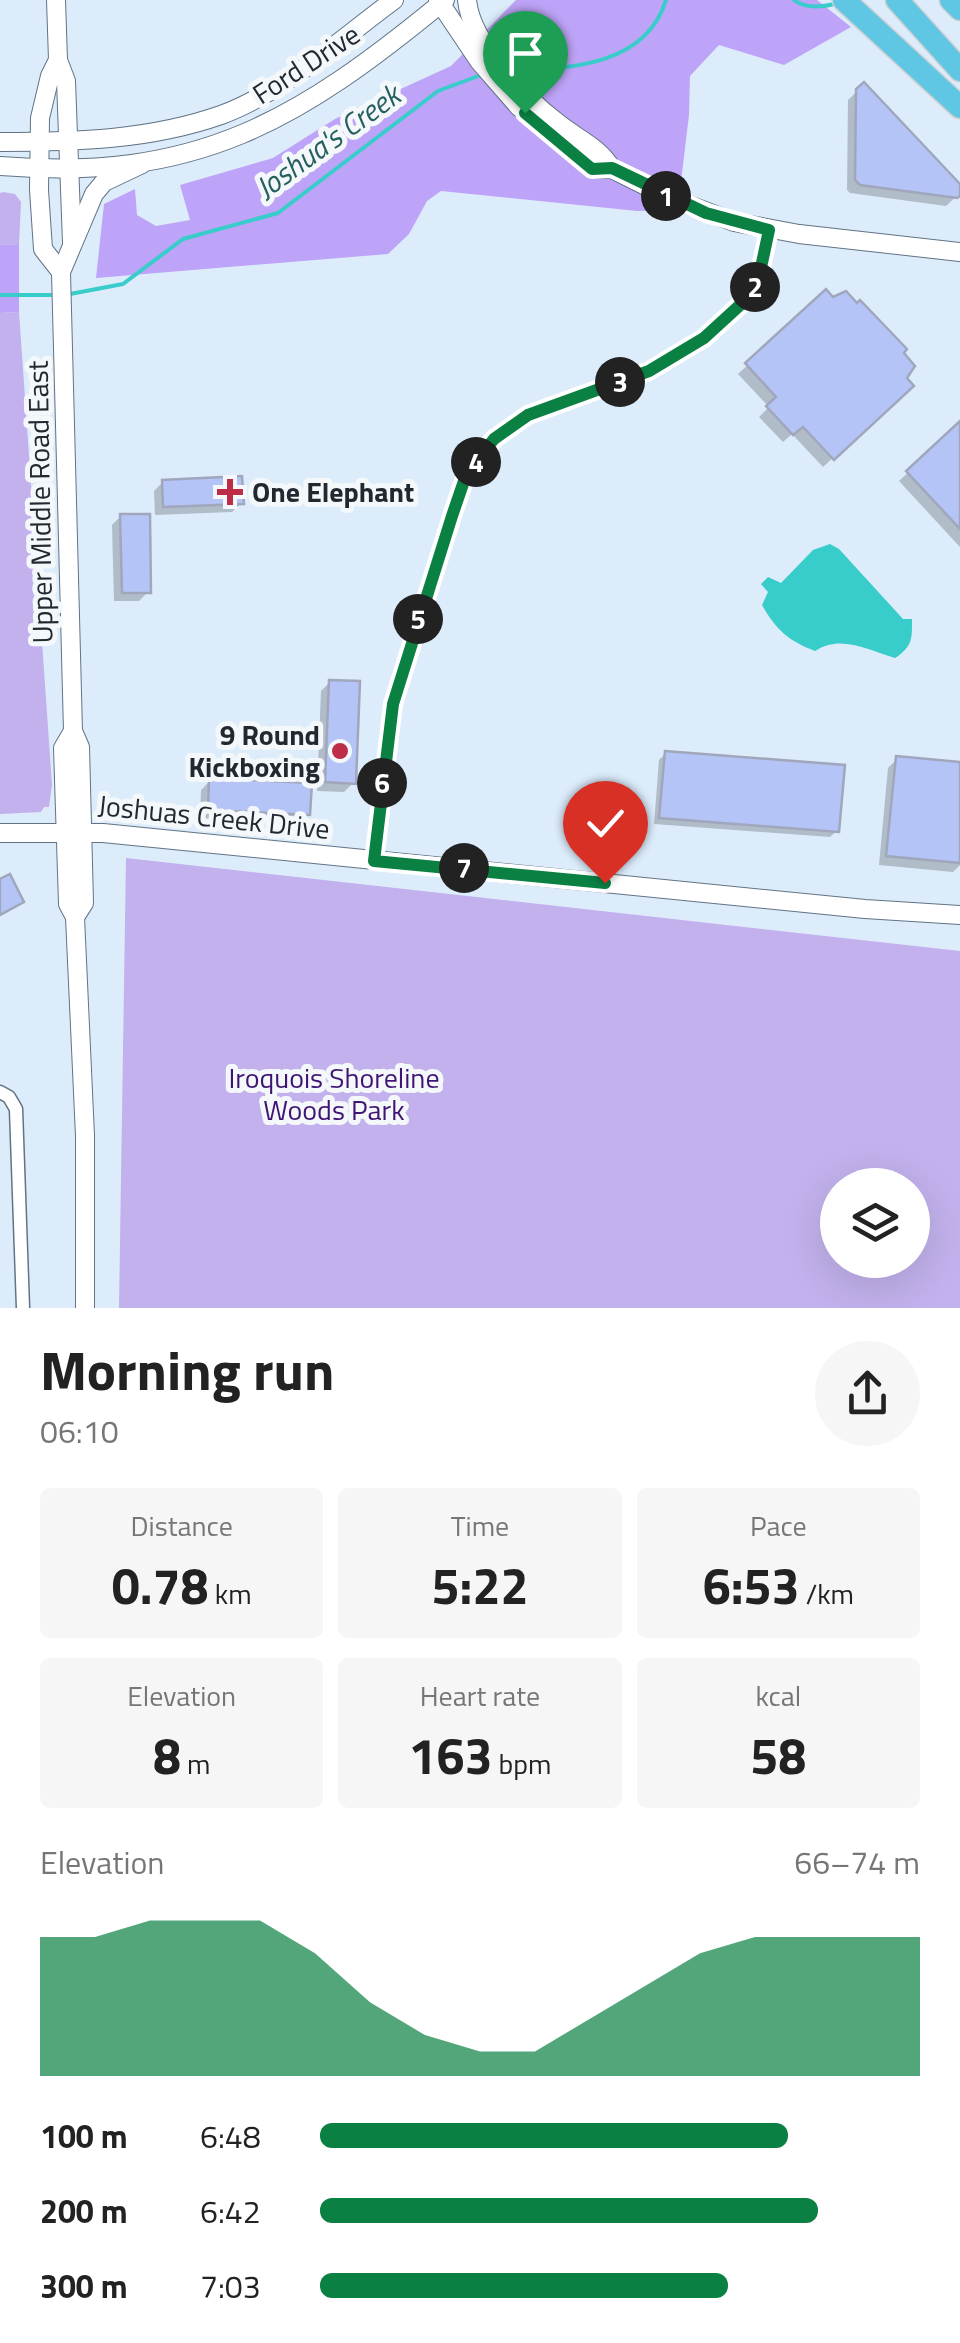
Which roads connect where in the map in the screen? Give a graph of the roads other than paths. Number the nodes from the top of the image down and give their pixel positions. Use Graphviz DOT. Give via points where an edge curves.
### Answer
graph roads {
  1 [pos="56,0"];
  2 [pos="394,0"];
  3 [pos="467,0"];
  4 [pos="844,0"];
  5 [pos="896,0"];
  6 [pos="951,0"];
  7 [pos="441,1"];
  8 [pos="960,9"];
  9 [pos="468,30"];
  10 [pos="58,60"];
  11 [pos="960,70"];
  12 [pos="960,107"];
  13 [pos="68,141"];
  14 [pos="0,142"];
  15 [pos="40,142"];
  16 [pos="142,164"];
  17 [pos="0,166"];
  18 [pos="40,166"];
  19 [pos="68,166"];
  20 [pos="769,230"];
  21 [pos="73,248"];
  22 [pos="960,252"];
  23 [pos="62,275"];
  24 [pos="74,831"];
  25 [pos="0,833"];
  26 [pos="374,861"];
  27 [pos="960,915"];
  28 [pos="0,1092"];
  29 [pos="22,1308"];
  30 [pos="84,1308"];
  1 -- 10 [label="main road, Upper Middle Road East"];
  2 -- 13 [label="main road, Ford Drive" via="270,90 223,114 156,132"];
  3 -- 9 [label="main road"];
  4 -- 12 [label="highway"];
  5 -- 11 [label="highway"];
  6 -- 8 [label="highway"];
  7 -- 9 [label="main road"];
  7 -- 16 [label="main road, Ford Drive" via="280,118 204,150"];
  9 -- 20 [label="main road" via="524,103 592,169 612,168 706,213"];
  10 -- 13 [label="main road, Upper Middle Road East" via="66,81"];
  10 -- 15 [label="main road, Upper Middle Road East" via="40,118"];
  13 -- 15 [label="main road, Ford Drive"];
  13 -- 19 [label="main road, Upper Middle Road East"];
  14 -- 15 [label="main road, Ford Drive"];
  15 -- 18 [label="main road, Upper Middle Road East"];
  16 -- 19 [label="main road, Ford Drive"];
  16 -- 21 [label="main road" via="94,194"];
  17 -- 18 [label="main road, Ford Drive"];
  18 -- 19 [label="main road, Ford Drive"];
  18 -- 23 [label="main road, Upper Middle Road East" via="43,250"];
  19 -- 21 [label="main road, Upper Middle Road East"];
  20 -- 22 [label="main road"];
  20 -- 26 [label="street" via="751,295 704,338 649,371 528,415 477,460 464,481 393,704"];
  21 -- 23 [label="main road, Upper Middle Road East"];
  23 -- 24 [label="main road, Upper Middle Road East" via="73,731 63,748"];
  24 -- 25 [label="main road, Joshuas Creek Drive"];
  24 -- 26 [label="main road, Joshuas Creek Drive"];
  24 -- 30 [label="main road, Upper Middle Road East" via="68,904 75,917 84,1136"];
  26 -- 27 [label="main road, Joshuas Creek Drive"];
  28 -- 29 [label="street" via="16,1109"];
}
